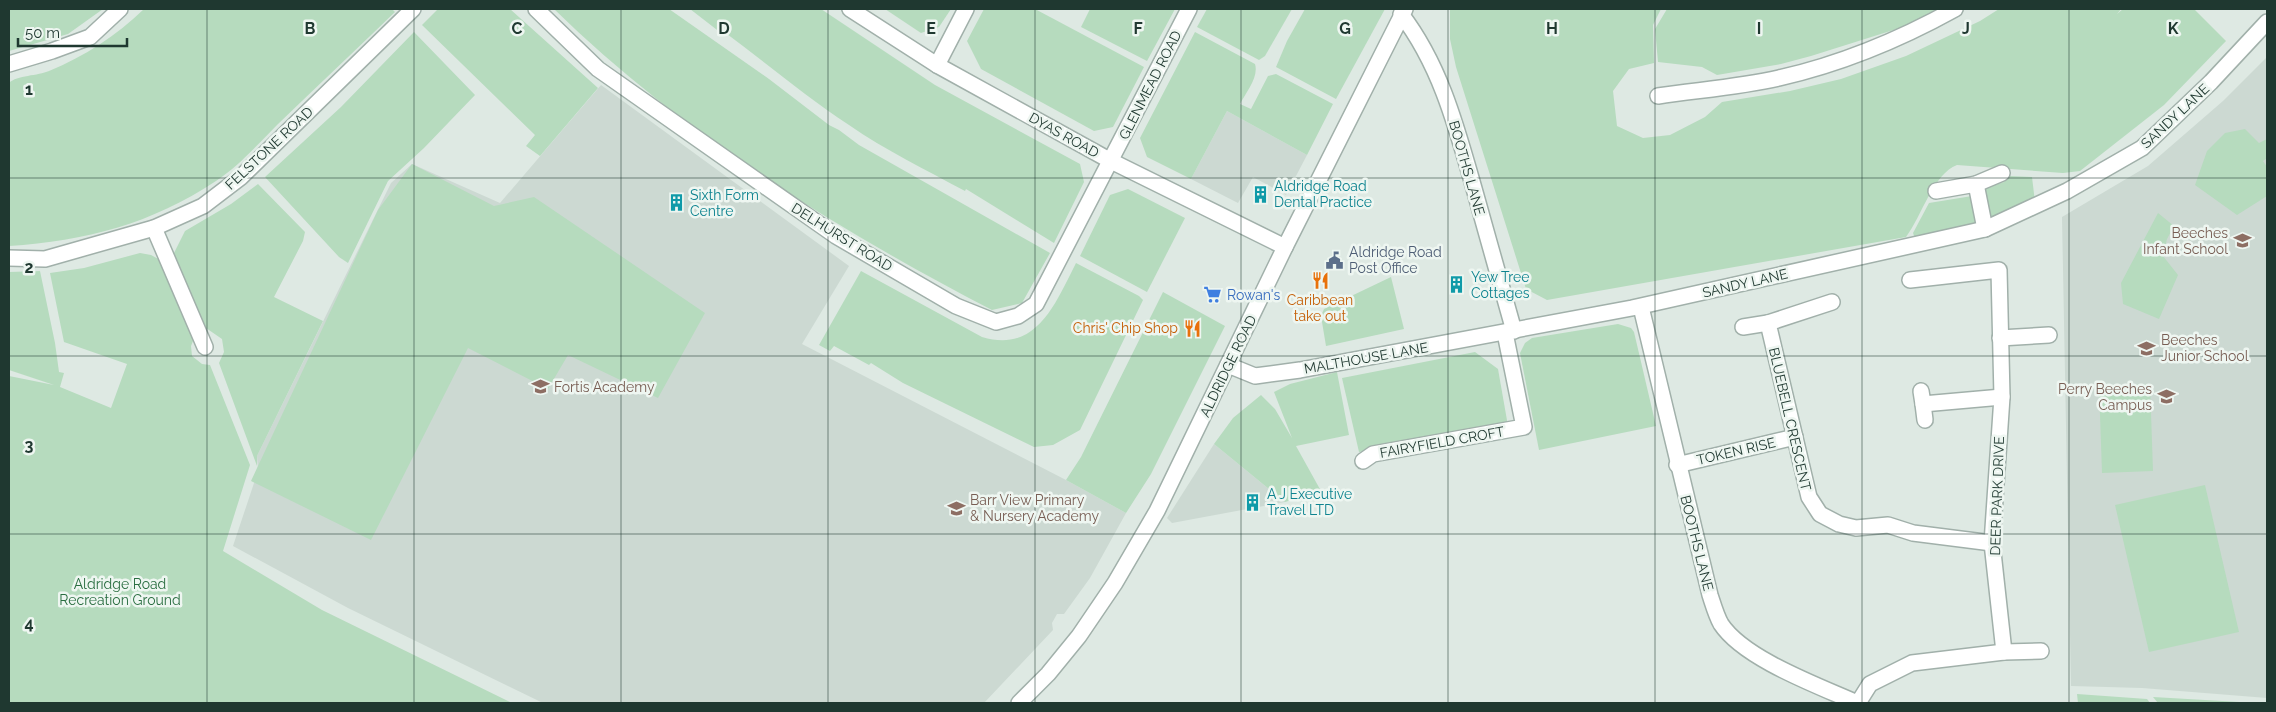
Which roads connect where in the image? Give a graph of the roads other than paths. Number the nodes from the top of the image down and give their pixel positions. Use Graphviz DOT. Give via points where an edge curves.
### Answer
graph roads {
  1 [pos="120,9"];
  2 [pos="413,9"];
  3 [pos="536,9"];
  4 [pos="850,9"];
  5 [pos="966,9"];
  6 [pos="1189,9"];
  7 [pos="1954,9"];
  8 [pos="1403,11"];
  9 [pos="2267,22"];
  10 [pos="9,64"];
  11 [pos="937,65"];
  12 [pos="1658,96"];
  13 [pos="1111,161"];
  14 [pos="2002,174"];
  15 [pos="1976,184"];
  16 [pos="1936,191"];
  17 [pos="154,228"];
  18 [pos="1985,229"];
  19 [pos="1285,247"];
  20 [pos="9,258"];
  21 [pos="1910,280"];
  22 [pos="1832,302"];
  23 [pos="1641,307"];
  24 [pos="1768,323"];
  25 [pos="1743,327"];
  26 [pos="1509,332"];
  27 [pos="2049,335"];
  28 [pos="2000,338"];
  29 [pos="205,347"];
  30 [pos="1228,365"];
  31 [pos="2002,397"];
  32 [pos="1925,420"];
  33 [pos="1524,428"];
  34 [pos="1795,437"];
  35 [pos="1363,461"];
  36 [pos="1677,465"];
  37 [pos="1992,543"];
  38 [pos="2041,651"];
  39 [pos="2004,652"];
  40 [pos="1019,703"];
  41 [pos="1857,703"];
  1 -- 10 [label="street" via="90,37"];
  2 -- 17 [label="street, FELSTONE ROAD" via="241,177 203,206"];
  3 -- 13 [label="street, DELHURST ROAD" via="598,69 836,236 956,306 996,322 1018,316 1036,304"];
  4 -- 11 [label="street, DYAS ROAD"];
  5 -- 11 [label="street"];
  6 -- 13 [label="street, GLENMEAD ROAD"];
  7 -- 12 [label="street" via="1864,54 1778,78"];
  8 -- 19 [label="street, ALDRIDGE ROAD"];
  8 -- 26 [label="street, BOOTHS LANE" via="1436,70 1459,136"];
  9 -- 18 [label="street, SANDY LANE" via="2211,82 2142,148 2066,191"];
  11 -- 13 [label="street, DYAS ROAD"];
  13 -- 19 [label="street, DYAS ROAD"];
  14 -- 15 [label="street"];
  15 -- 16 [label="street"];
  15 -- 18 [label="street"];
  17 -- 20 [label="street, FELSTONE ROAD" via="45,259"];
  17 -- 29 [label="street"];
  18 -- 23 [label="street, SANDY LANE"];
  19 -- 30 [label="street, ALDRIDGE ROAD"];
  21 -- 28 [label="street, DEER PARK DRIVE" via="1998,270"];
  22 -- 24 [label="street"];
  23 -- 26 [label="street, SANDY LANE"];
  23 -- 36 [label="street, BOOTHS LANE"];
  24 -- 25 [label="street"];
  24 -- 34 [label="street, BLUEBELL CRESCENT"];
  26 -- 30 [label="street, MALTHOUSE LANE" via="1255,376"];
  26 -- 33 [label="street, BOOTHS LANE"];
  27 -- 28 [label="street"];
  28 -- 31 [label="street, DEER PARK DRIVE"];
  30 -- 40 [label="street, ALDRIDGE ROAD" via="1157,511 1116,583 1048,674"];
  31 -- 32 [label="street" via="1922,398"];
  31 -- 37 [label="street, DEER PARK DRIVE"];
  33 -- 35 [label="street, FAIRYFIELD CROFT" via="1373,454"];
  34 -- 36 [label="street, TOKEN RISE"];
  34 -- 37 [label="street, BLUEBELL CRESCENT" via="1809,497 1820,514 1856,528 1888,525 1913,534"];
  36 -- 41 [label="street, BOOTHS LANE" via="1710,595 1722,624 1741,643 1767,661"];
  37 -- 39 [label="street, DEER PARK DRIVE"];
  38 -- 39 [label="street"];
  39 -- 41 [label="street" via="1912,663 1870,684"];
}
